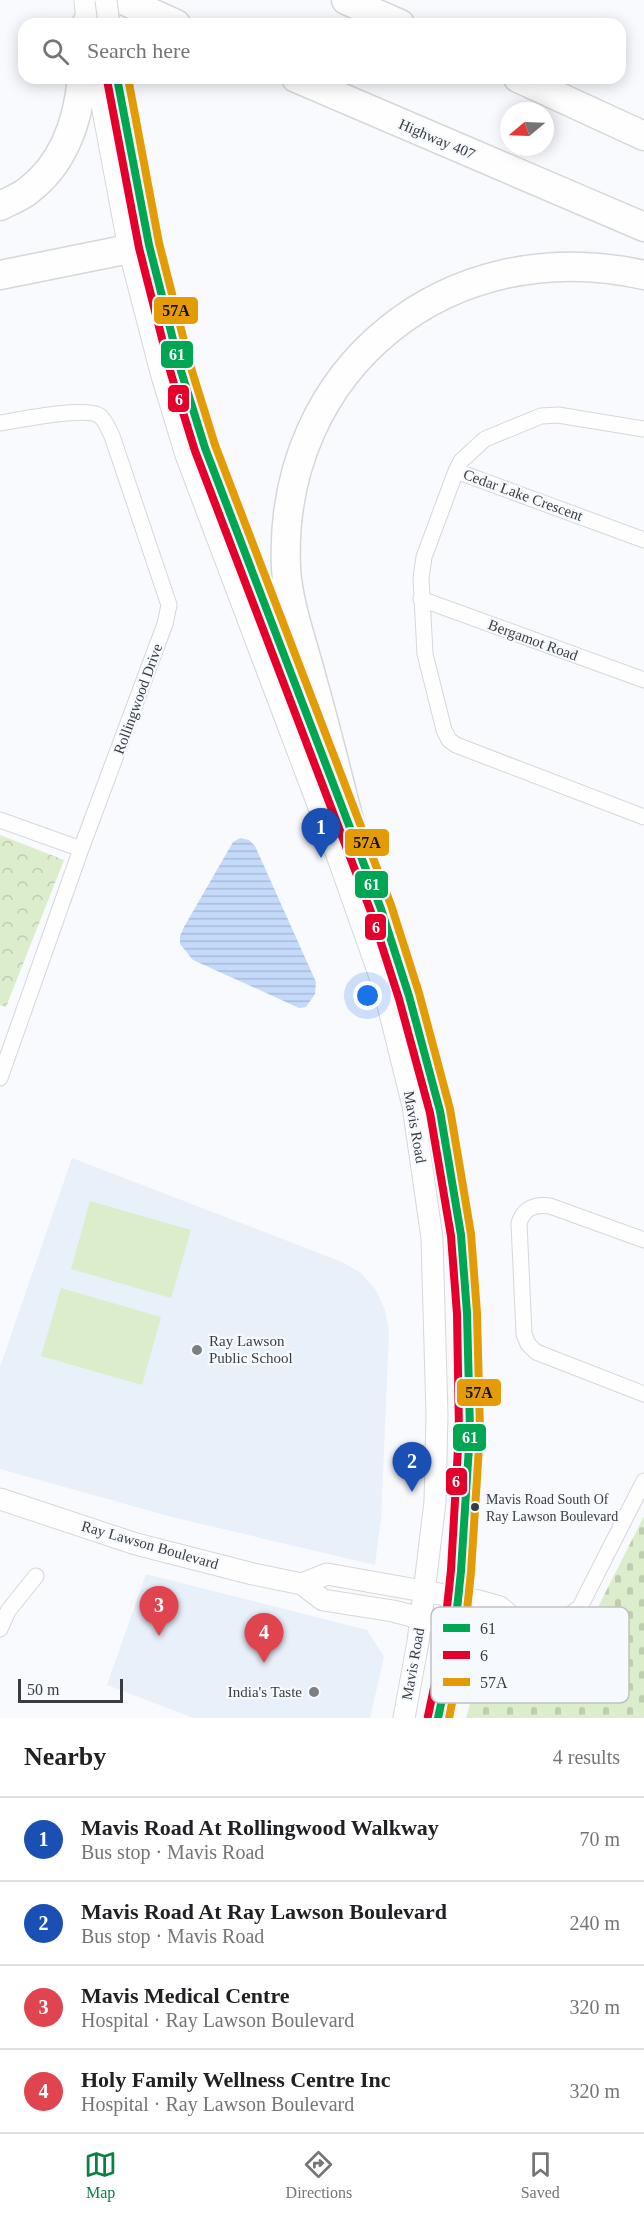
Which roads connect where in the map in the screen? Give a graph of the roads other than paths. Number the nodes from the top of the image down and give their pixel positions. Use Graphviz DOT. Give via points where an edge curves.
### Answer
graph roads {
  1 [pos="346,0"];
  2 [pos="119,1"];
  3 [pos="92,16"];
  4 [pos="161,18"];
  5 [pos="386,18"];
  6 [pos="81,84"];
  7 [pos="98,84"];
  8 [pos="118,84"];
  9 [pos="310,84"];
  10 [pos="531,84"];
  11 [pos="644,136"];
  12 [pos="0,206"];
  13 [pos="644,227"];
  14 [pos="139,247"];
  15 [pos="0,275"];
  16 [pos="644,275"];
  17 [pos="0,423"];
  18 [pos="644,429"];
  19 [pos="456,471"];
  20 [pos="644,540"];
  21 [pos="422,599"];
  22 [pos="644,680"];
  23 [pos="644,817"];
  24 [pos="0,820"];
  25 [pos="351,828"];
  26 [pos="81,849"];
  27 [pos="0,1078"];
  28 [pos="644,1240"];
  29 [pos="644,1394"];
  30 [pos="644,1482"];
  31 [pos="0,1499"];
  32 [pos="36,1576"];
  33 [pos="302,1584"];
  34 [pos="424,1592"];
  35 [pos="458,1598"];
  36 [pos="457,1607"];
  37 [pos="500,1607"];
  38 [pos="580,1607"];
  39 [pos="421,1618"];
  40 [pos="431,1621"];
  41 [pos="0,1629"];
  42 [pos="441,1703"];
  43 [pos="404,1718"];
  44 [pos="438,1718"];
  1 -- 5 [label="highway"];
  2 -- 3 [label="highway"];
  2 -- 4 [label="highway"];
  6 -- 12 [label="highway" via="64,150 52,168 28,191"];
  7 -- 14 [label="main road, Mavis Road"];
  8 -- 14 [label="main road, Mavis Road"];
  9 -- 13 [label="highway, Highway 407"];
  10 -- 11 [label="highway"];
  14 -- 15 [label="highway"];
  14 -- 25 [label="main road, Mavis Road" via="206,448"];
  14 -- 34 [label="main road, Mavis Road" via="162,376 186,455 379,974 413,1106 432,1238 436,1316 435,1502"];
  16 -- 25 [label="highway" via="567,266 531,268 495,275 454,290 427,303 379,336 331,394 303,450 287,519 286,570"];
  17 -- 26 [label="street, Rollingwood Drive" via="78,412 101,417 112,436 169,605"];
  18 -- 19 [label="street" via="558,415 541,416 485,439 466,455"];
  19 -- 20 [label="street, Cedar Lake Crescent"];
  19 -- 21 [label="street, Cedar Lake Crescent" via="424,557"];
  21 -- 22 [label="street, Bergamot Road"];
  21 -- 23 [label="street, Cedar Lake Crescent" via="425,654 449,740"];
  24 -- 26 [label="street"];
  25 -- 35 [label="main road, Mavis Road" via="409,996 440,1111 461,1235 470,1431"];
  26 -- 27 [label="street, Rollingwood Drive"];
  28 -- 29 [label="street" via="544,1206 526,1211 518,1227 524,1334 530,1347"];
  30 -- 38 [label="street"];
  31 -- 33 [label="main road, Ray Lawson Boulevard" via="136,1544"];
  32 -- 41 [label="street" via="8,1611"];
  33 -- 34 [label="main road" via="327,1574"];
  33 -- 39 [label="main road, Ray Lawson Boulevard" via="323,1600"];
  34 -- 35 [label="main road"];
  34 -- 39 [label="main road, Mavis Road"];
  35 -- 36 [label="main road, Mavis Road"];
  35 -- 37 [label="main road"];
  39 -- 40 [label="main road, Ray Lawson Boulevard"];
  39 -- 43 [label="main road, Mavis Road"];
  42 -- 44 [label="main road, Mavis Road"];
}
